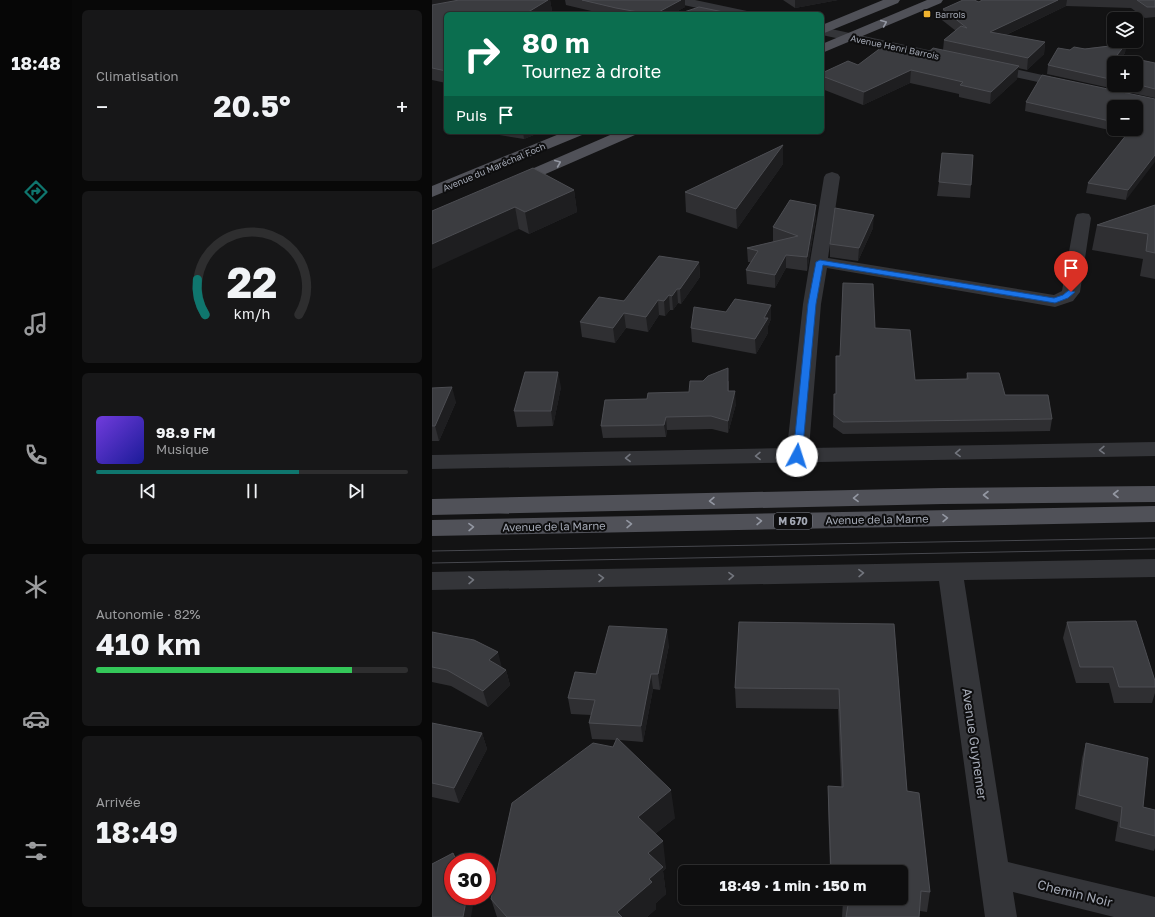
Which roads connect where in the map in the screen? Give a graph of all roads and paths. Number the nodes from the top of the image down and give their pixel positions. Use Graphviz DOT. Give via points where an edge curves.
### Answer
graph roads {
  1 [pos="678,0"];
  2 [pos="894,0"];
  3 [pos="936,0"];
  4 [pos="734,12"];
  5 [pos="824,30"];
  6 [pos="824,31"];
  7 [pos="850,37"];
  8 [pos="824,48"];
  9 [pos="1085,88"];
  10 [pos="573,134"];
  11 [pos="625,134"];
  12 [pos="832,177"];
  13 [pos="500,188"];
  14 [pos="432,192"];
  15 [pos="1083,218"];
  16 [pos="820,262"];
  17 [pos="1155,449"];
  18 [pos="797,456"];
  19 [pos="432,462"];
  20 [pos="1155,494"];
  21 [pos="432,507"];
  22 [pos="1155,514"];
  23 [pos="432,528"];
  24 [pos="1155,568"];
  25 [pos="950,571"];
  26 [pos="432,581"];
  27 [pos="994,873"];
  28 [pos="1155,912"];
  29 [pos="1001,917"];
  1 -- 4 [label="street"];
  2 -- 5 [label="main road"];
  7 -- 3 [label="main road, one-way"];
  6 -- 7 [label="street, Avenue Henri Barrois"];
  7 -- 8 [label="main road"];
  7 -- 9 [label="street, Avenue Henri Barrois"];
  10 -- 14 [label="main road, Avenue du Maréchal Foch"];
  13 -- 11 [label="main road, Avenue du Maréchal Foch, one-way"];
  12 -- 16 [label="street"];
  15 -- 16 [label="street" via="1071,292 1055,301"];
  16 -- 18 [label="street" via="812,304"];
  17 -- 18 [label="street, one-way"];
  18 -- 19 [label="street, one-way"];
  20 -- 21 [label="main road, Avenue de la Marne / M 670, one-way"];
  23 -- 22 [label="main road, Avenue de la Marne / M 670, one-way"];
  24 -- 25 [label="street"];
  26 -- 25 [label="street, one-way"];
  25 -- 27 [label="street, Avenue Guynemer"];
  27 -- 28 [label="street, Chemin Noir"];
  27 -- 29 [label="street, Avenue Guynemer"];
}
